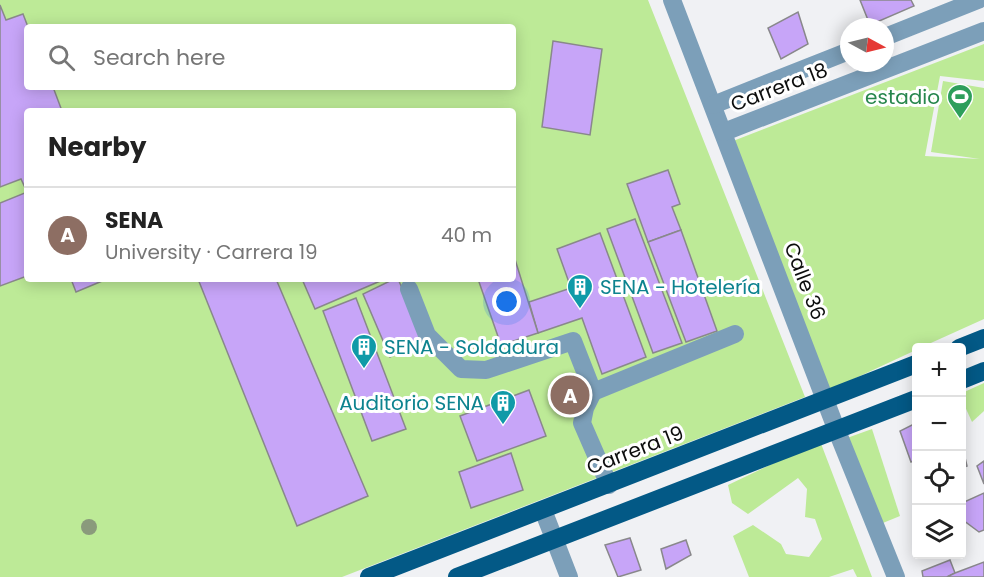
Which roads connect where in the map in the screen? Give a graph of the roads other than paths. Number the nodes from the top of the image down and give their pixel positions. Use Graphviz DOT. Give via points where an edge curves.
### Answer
graph roads {
  1 [pos="672,0"];
  2 [pos="978,0"];
  3 [pos="984,31"];
  4 [pos="894,33"];
  5 [pos="840,55"];
  6 [pos="713,105"];
  7 [pos="724,132"];
  8 [pos="409,289"];
  9 [pos="735,334"];
  10 [pos="984,338"];
  11 [pos="966,345"];
  12 [pos="912,366"];
  13 [pos="984,371"];
  14 [pos="966,378"];
  15 [pos="593,392"];
  16 [pos="826,399"];
  17 [pos="912,401"];
  18 [pos="837,431"];
  19 [pos="609,484"];
  20 [pos="543,510"];
  21 [pos="554,540"];
  22 [pos="369,577"];
  23 [pos="457,577"];
  24 [pos="568,577"];
  25 [pos="896,577"];
  1 -- 6 [label="street, Calle 36"];
  2 -- 4 [label="street"];
  3 -- 7 [label="street, Carrera 18"];
  5 -- 6 [label="street, Carrera 18"];
  6 -- 7 [label="street, Calle 36"];
  7 -- 16 [label="street, Calle 36"];
  8 -- 15 [label="street" via="427,335 461,369 486,370 573,341"];
  9 -- 15 [label="street"];
  10 -- 11 [label="main road"];
  12 -- 16 [label="main road, Carrera 19"];
  13 -- 14 [label="main road"];
  15 -- 19 [label="street" via="582,423"];
  16 -- 18 [label="street, Calle 36"];
  16 -- 19 [label="main road, Carrera 19"];
  17 -- 18 [label="main road"];
  18 -- 21 [label="main road"];
  18 -- 25 [label="street, Calle 36"];
  19 -- 20 [label="main road, Carrera 19"];
  20 -- 21 [label="street"];
  20 -- 22 [label="main road, Carrera 19"];
  21 -- 23 [label="main road"];
  21 -- 24 [label="street"];
}
